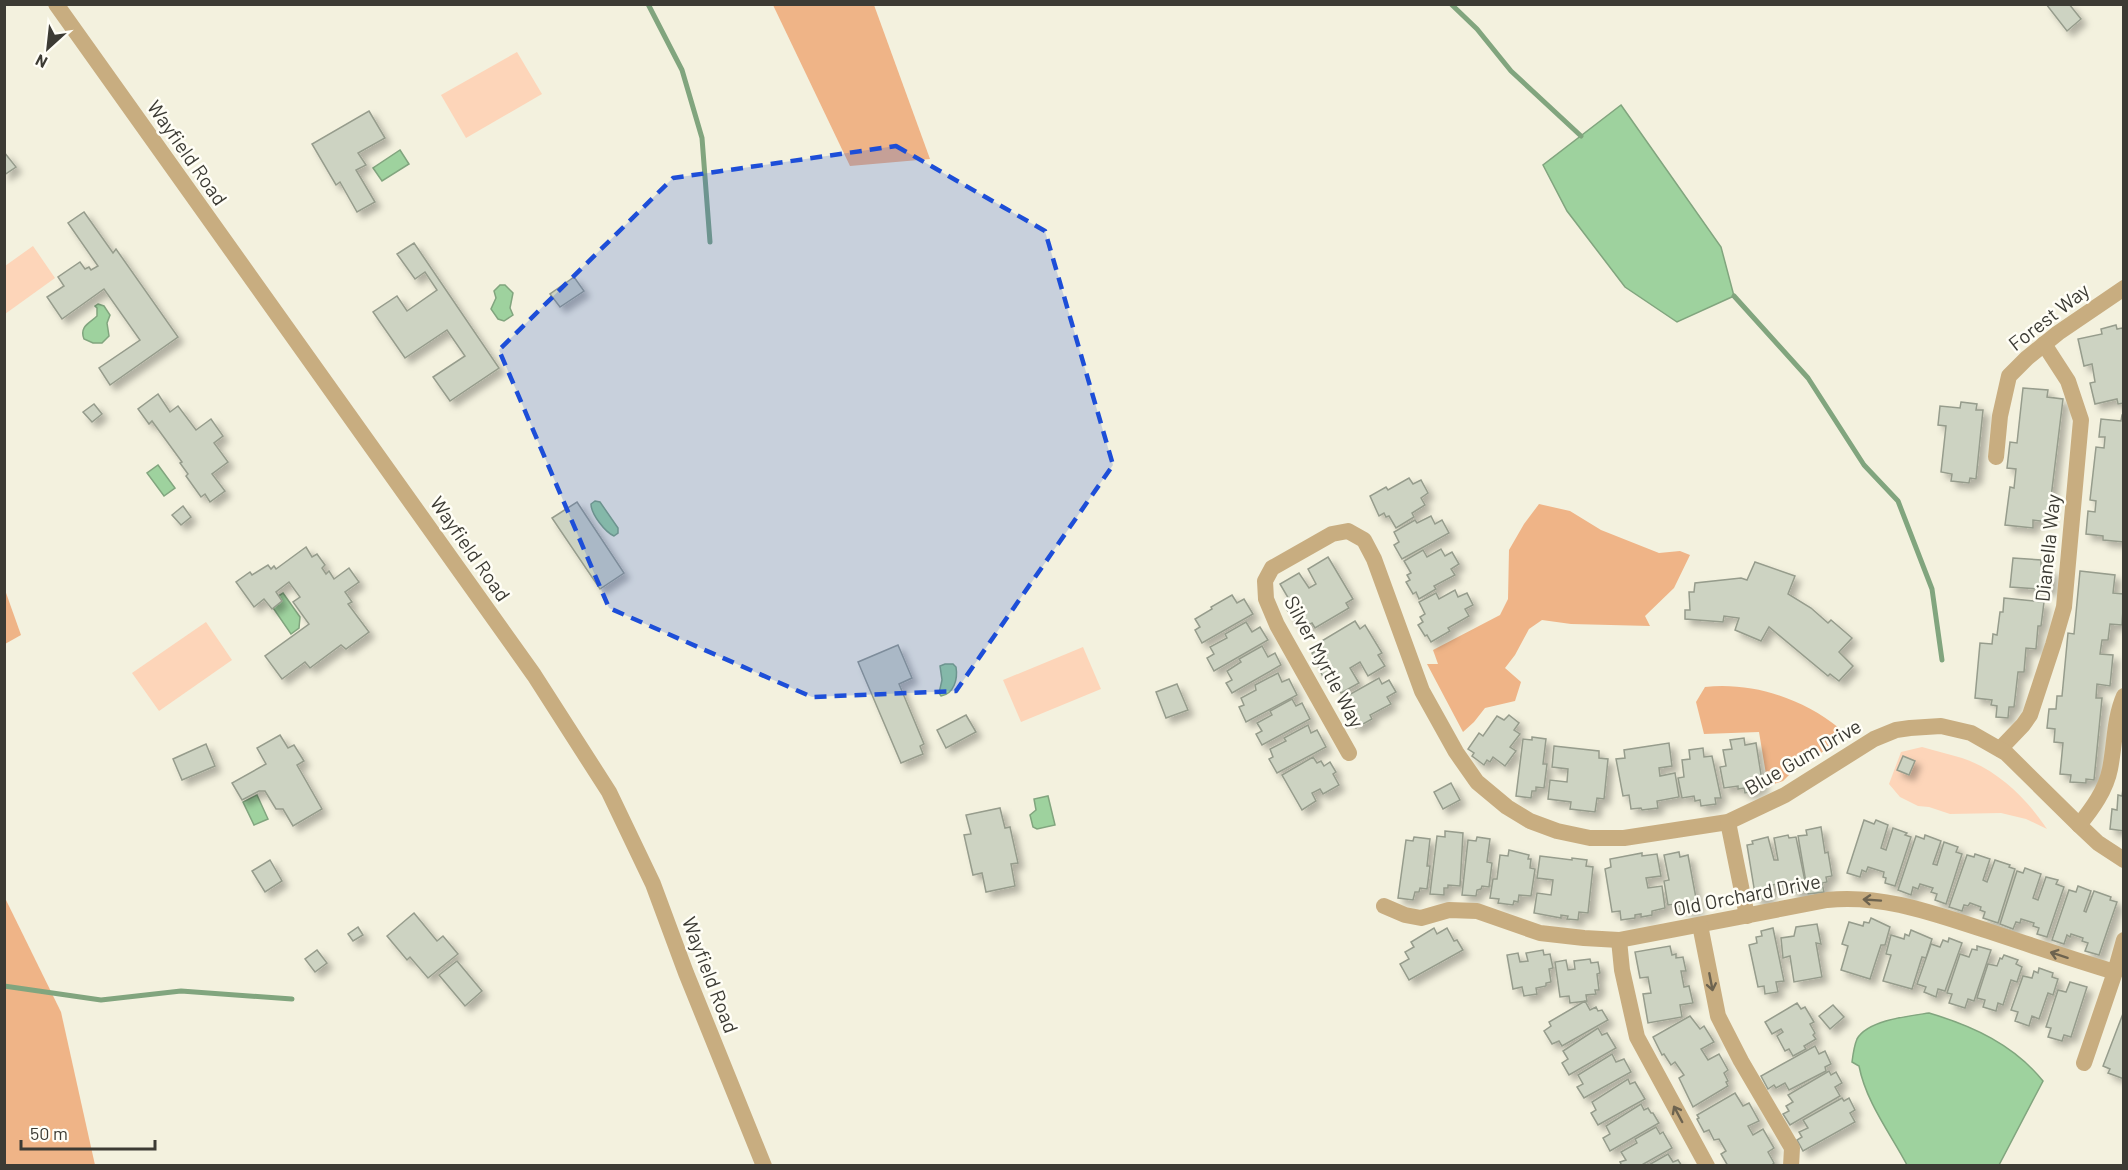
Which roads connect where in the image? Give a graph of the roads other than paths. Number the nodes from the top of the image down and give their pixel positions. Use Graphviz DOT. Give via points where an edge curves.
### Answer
graph roads {
  1 [pos="56,4"];
  2 [pos="2121,295"];
  3 [pos="2044,344"];
  4 [pos="1996,457"];
  5 [pos="1348,531"];
  6 [pos="2124,696"];
  7 [pos="2000,749"];
  8 [pos="1349,753"];
  9 [pos="1728,822"];
  10 [pos="2079,825"];
  11 [pos="2122,858"];
  12 [pos="1384,906"];
  13 [pos="1747,916"];
  14 [pos="1700,925"];
  15 [pos="1619,940"];
  16 [pos="2124,940"];
  17 [pos="2115,972"];
  18 [pos="2084,1063"];
  19 [pos="765,1166"];
  20 [pos="1707,1166"];
  21 [pos="1791,1166"];
  1 -- 19 [label="street, Wayfield Road" via="534,675 609,792 653,884"];
  2 -- 3 [label="street, Forest Way"];
  3 -- 4 [label="street, Forest Way" via="2010,376 2000,416"];
  3 -- 7 [label="street, Dianella Way" via="2068,381 2081,420 2064,607 2030,715"];
  5 -- 8 [label="street, Silver Myrtle Way" via="1332,534 1272,568 1265,581 1266,599 1277,626"];
  5 -- 9 [label="street, Blue Gum Drive" via="1364,540 1374,559 1422,691 1456,752 1477,782 1507,807 1530,821 1590,838 1624,838"];
  6 -- 10 [label="street" via="2116,719 2110,771 2095,804"];
  7 -- 9 [label="street, Blue Gum Drive" via="1971,733 1952,728 1896,730 1874,739 1785,795"];
  7 -- 10 [label="street, Blue Gum Drive"];
  9 -- 13 [label="street"];
  10 -- 11 [label="street, Blue Gum Drive"];
  12 -- 15 [label="street, Old Orchard Drive" via="1421,918 1449,910 1477,911 1540,933"];
  13 -- 14 [label="street, Old Orchard Drive"];
  17 -- 13 [label="street, Old Orchard Drive, one-way" via="1884,901 1827,900"];
  14 -- 15 [label="street, Old Orchard Drive"];
  14 -- 21 [label="street, one-way" via="1718,1016 1792,1148"];
  20 -- 15 [label="street, one-way" via="1637,1037"];
  16 -- 17 [label="street"];
  17 -- 18 [label="street"];
}
